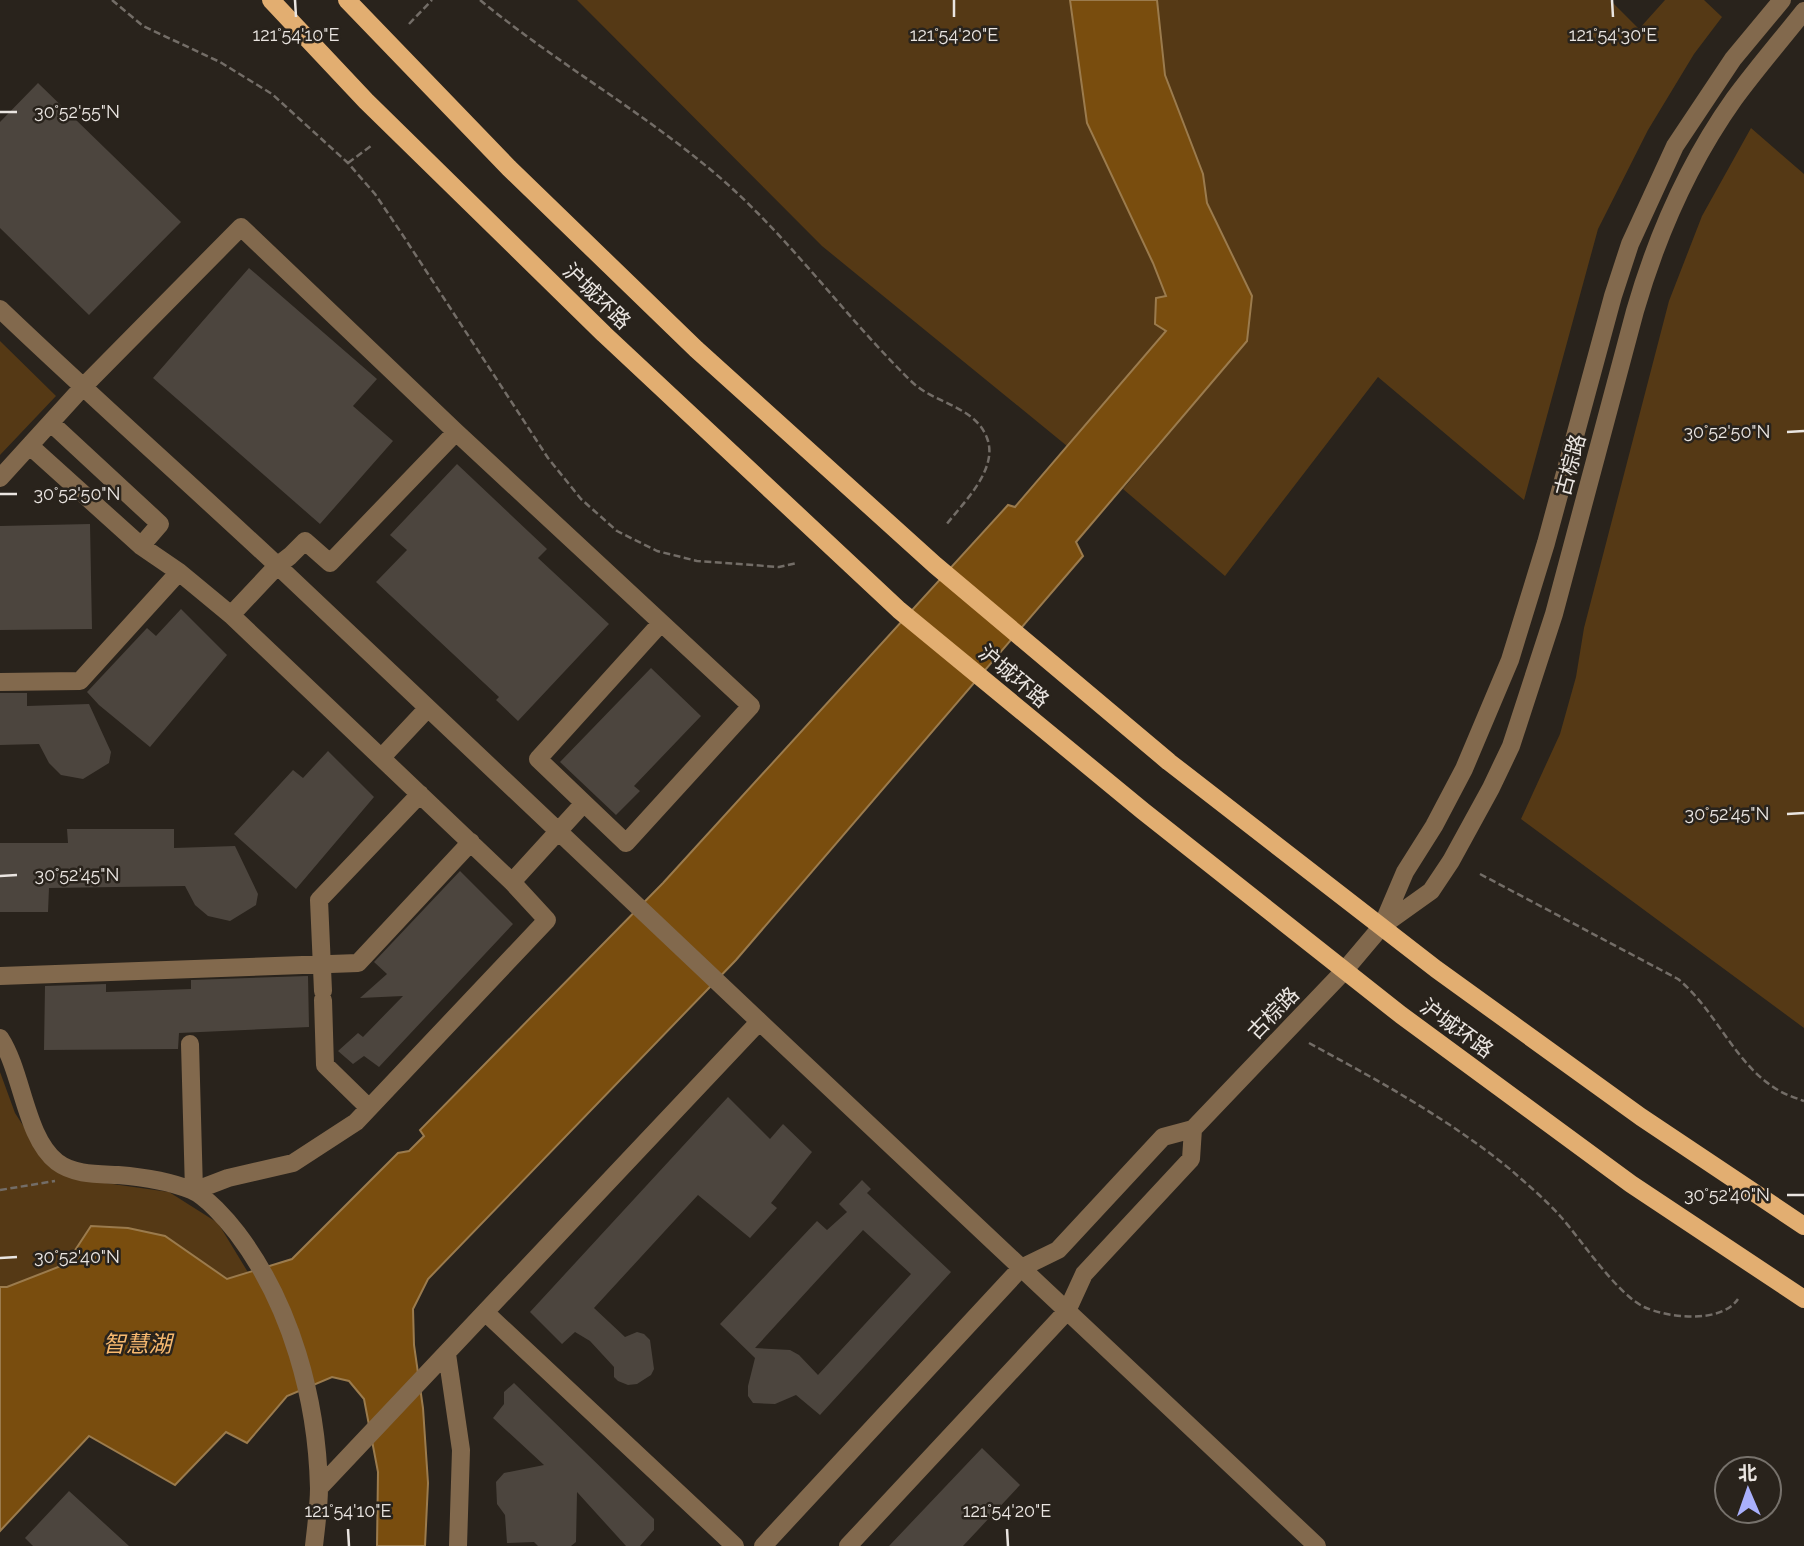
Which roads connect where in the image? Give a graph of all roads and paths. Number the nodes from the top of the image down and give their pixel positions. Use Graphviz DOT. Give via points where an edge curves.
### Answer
graph roads {
  1 [pos="112,0"];
  2 [pos="271,0"];
  3 [pos="347,0"];
  4 [pos="432,0"];
  5 [pos="480,0"];
  6 [pos="1782,0"];
  7 [pos="1804,11"];
  8 [pos="409,24"];
  9 [pos="371,146"];
  10 [pos="348,163"];
  11 [pos="0,309"];
  12 [pos="82,388"];
  13 [pos="51,423"];
  14 [pos="456,432"];
  15 [pos="30,446"];
  16 [pos="0,478"];
  17 [pos="946,525"];
  18 [pos="141,546"];
  19 [pos="797,563"];
  20 [pos="277,566"];
  21 [pos="178,572"];
  22 [pos="231,615"];
  23 [pos="661,623"];
  24 [pos="0,682"];
  25 [pos="427,709"];
  26 [pos="382,757"];
  27 [pos="420,794"];
  28 [pos="584,803"];
  29 [pos="557,831"];
  30 [pos="471,842"];
  31 [pos="1480,874"];
  32 [pos="512,882"];
  33 [pos="1382,926"];
  34 [pos="322,965"];
  35 [pos="1344,971"];
  36 [pos="0,976"];
  37 [pos="760,1022"];
  38 [pos="0,1038"];
  39 [pos="1309,1043"];
  40 [pos="190,1044"];
  41 [pos="1804,1101"];
  42 [pos="369,1108"];
  43 [pos="1193,1129"];
  44 [pos="79,1171"];
  45 [pos="0,1190"];
  46 [pos="194,1191"];
  47 [pos="1804,1226"];
  48 [pos="1021,1268"];
  49 [pos="1738,1299"];
  50 [pos="1804,1299"];
  51 [pos="1067,1311"];
  52 [pos="486,1313"];
  53 [pos="447,1354"];
  54 [pos="319,1488"];
  55 [pos="314,1546"];
  56 [pos="458,1546"];
  57 [pos="735,1546"];
  58 [pos="763,1546"];
  59 [pos="848,1546"];
  60 [pos="1317,1546"];
  1 -- 10 [label="path" via="143,26 219,62 272,94"];
  2 -- 35 [label="main road, 沪城环路" via="366,101 604,334 899,610"];
  3 -- 33 [label="main road, 沪城环路" via="509,167 696,349 935,565 1169,762"];
  4 -- 8 [label="path"];
  5 -- 17 [label="path" via="712,170 770,223 875,346 919,388 968,413 982,427 989,454 982,476"];
  6 -- 33 [label="street, 古棕路" via="1693,117 1634,233 1510,660 1464,769 1405,872"];
  7 -- 33 [label="street, 古棕路" via="1735,98 1700,151 1648,264 1554,614 1511,746 1431,891"];
  9 -- 10 [label="path"];
  10 -- 19 [label="path" via="375,194 548,458 581,499 617,531 657,551 697,561 779,567"];
  11 -- 12 [label="street"];
  12 -- 13 [label="street"];
  12 -- 14 [label="street" via="241,227"];
  12 -- 20 [label="street"];
  13 -- 15 [label="street"];
  13 -- 18 [label="street" via="160,524"];
  14 -- 20 [label="street" via="330,563 305,541"];
  14 -- 23 [label="street"];
  15 -- 16 [label="street"];
  15 -- 18 [label="street"];
  18 -- 21 [label="street"];
  20 -- 22 [label="street"];
  20 -- 25 [label="street"];
  21 -- 22 [label="street"];
  21 -- 24 [label="street" via="80,681"];
  22 -- 26 [label="street"];
  23 -- 28 [label="street" via="538,759"];
  23 -- 28 [label="street" via="751,706 626,843"];
  25 -- 26 [label="street"];
  25 -- 29 [label="street"];
  26 -- 27 [label="street"];
  27 -- 30 [label="street"];
  27 -- 34 [label="street" via="319,900"];
  28 -- 29 [label="street"];
  29 -- 32 [label="street"];
  29 -- 37 [label="street"];
  30 -- 32 [label="street"];
  30 -- 34 [label="street" via="358,962"];
  31 -- 41 [label="path" via="1678,979 1755,1070 1777,1090"];
  32 -- 42 [label="street" via="547,920"];
  33 -- 35 [label="street, 古棕路"];
  33 -- 47 [label="main road, 沪城环路" via="1642,1117"];
  34 -- 36 [label="street"];
  34 -- 42 [label="street" via="326,1065"];
  35 -- 43 [label="street, 古棕路"];
  35 -- 50 [label="main road, 沪城环路" via="1631,1184"];
  37 -- 48 [label="street"];
  37 -- 52 [label="street"];
  38 -- 44 [label="street" via="37,1140 57,1163"];
  39 -- 49 [label="path" via="1402,1093 1511,1171 1559,1215 1624,1292 1642,1306 1686,1317 1719,1313"];
  40 -- 46 [label="street"];
  42 -- 46 [label="street" via="356,1122 293,1163"];
  43 -- 48 [label="street" via="1163,1137 1058,1250"];
  43 -- 51 [label="street" via="1191,1159 1084,1275"];
  44 -- 45 [label="path" via="71,1178"];
  44 -- 46 [label="street" via="168,1182"];
  46 -- 54 [label="street" via="228,1221 257,1259 283,1314 309,1392"];
  48 -- 51 [label="street"];
  48 -- 58 [label="street"];
  51 -- 59 [label="street"];
  51 -- 60 [label="street"];
  52 -- 53 [label="street"];
  52 -- 57 [label="street"];
  53 -- 54 [label="street"];
  53 -- 56 [label="street" via="461,1450"];
  54 -- 55 [label="street"];
}
